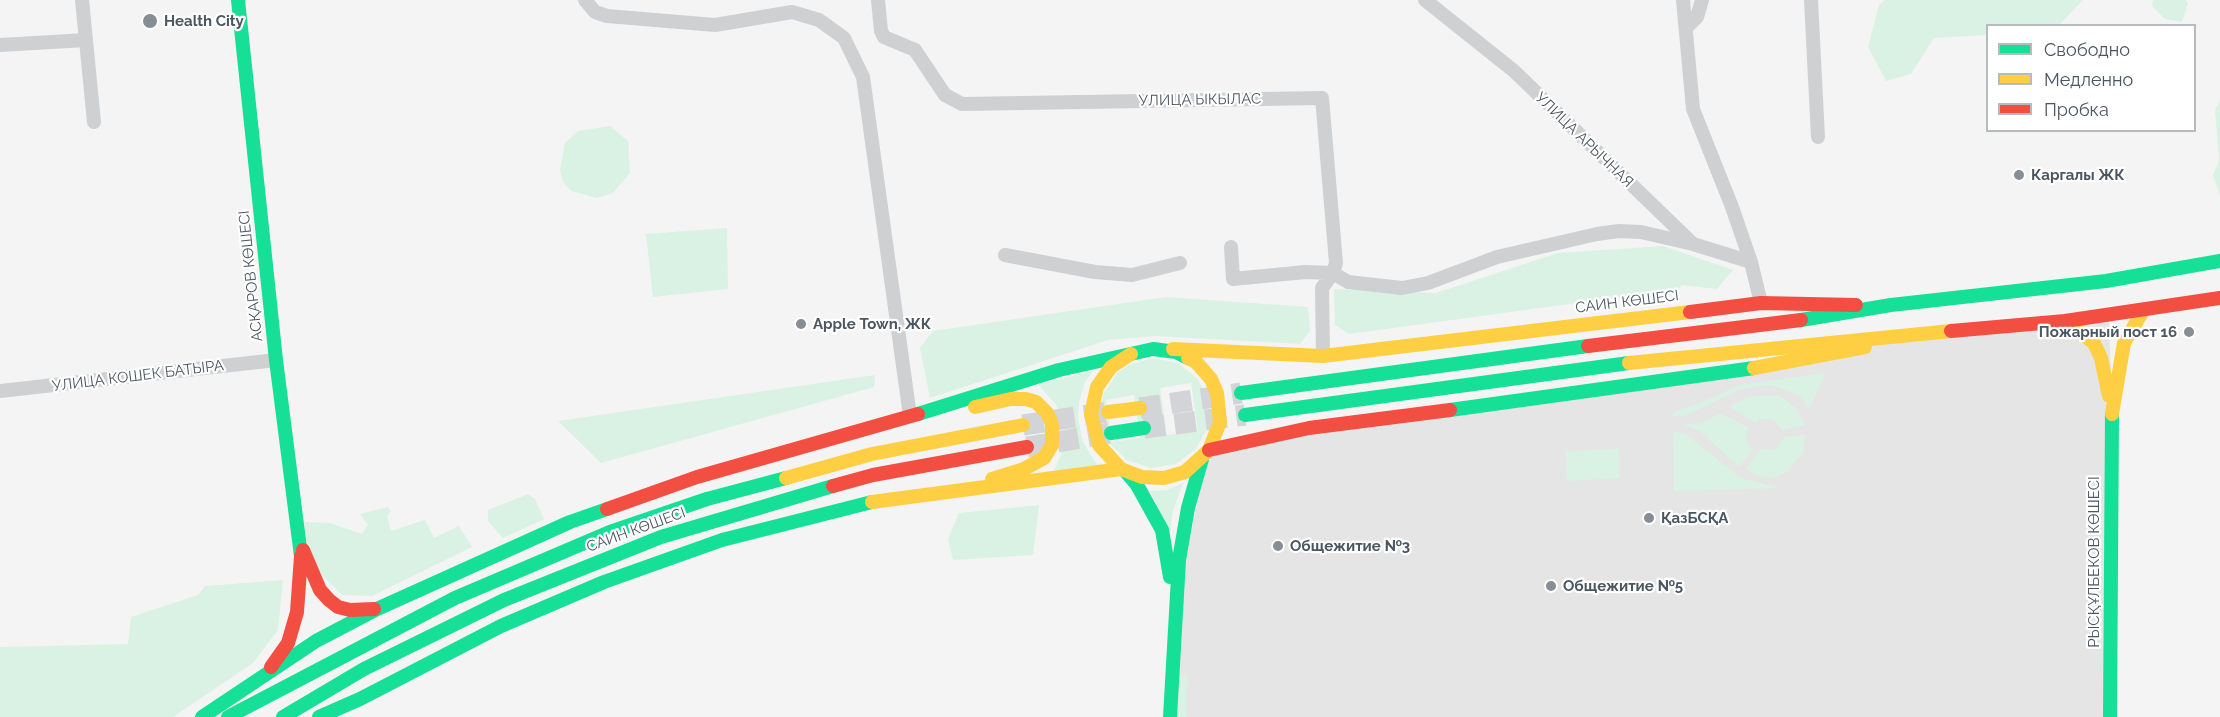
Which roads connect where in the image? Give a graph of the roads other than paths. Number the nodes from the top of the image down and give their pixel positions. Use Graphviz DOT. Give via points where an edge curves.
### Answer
graph roads {
  1 [pos="82,0"];
  2 [pos="238,0"];
  3 [pos="585,0"];
  4 [pos="878,0"];
  5 [pos="1425,0"];
  6 [pos="1683,0"];
  7 [pos="1702,0"];
  8 [pos="1811,0"];
  9 [pos="1686,28"];
  10 [pos="86,40"];
  11 [pos="0,45"];
  12 [pos="94,122"];
  13 [pos="1818,137"];
  14 [pos="1693,244"];
  15 [pos="1231,247"];
  16 [pos="1005,255"];
  17 [pos="2220,261"];
  18 [pos="1751,262"];
  19 [pos="1180,263"];
  20 [pos="1334,273"];
  21 [pos="2220,298"];
  22 [pos="1761,303"];
  23 [pos="1891,305"];
  24 [pos="2143,310"];
  25 [pos="2065,321"];
  26 [pos="1923,335"];
  27 [pos="1153,349"];
  28 [pos="1131,354"];
  29 [pos="1323,356"];
  30 [pos="276,360"];
  31 [pos="0,391"];
  32 [pos="1241,393"];
  33 [pos="2112,407"];
  34 [pos="1140,408"];
  35 [pos="1108,412"];
  36 [pos="1245,415"];
  37 [pos="910,416"];
  38 [pos="1023,424"];
  39 [pos="1144,428"];
  40 [pos="1111,433"];
  41 [pos="1027,447"];
  42 [pos="1206,455"];
  43 [pos="1124,470"];
  44 [pos="945,492"];
  45 [pos="302,549"];
  46 [pos="376,609"];
  47 [pos="1174,612"];
  48 [pos="263,678"];
  49 [pos="202,717"];
  50 [pos="228,717"];
  51 [pos="283,717"];
  52 [pos="319,717"];
  53 [pos="1170,717"];
  54 [pos="2110,717"];
  1 -- 10 [label="street"];
  2 -- 30 [label="street, АСҚАРОВ КӨШЕСІ"];
  3 -- 37 [label="street" via="595,12 607,16 715,25 792,12 819,20 844,38 863,77"];
  4 -- 20 [label="street, УЛИЦА ЫКЫЛАС" via="884,37 915,50 945,95 962,104 1322,98"];
  5 -- 14 [label="street, УЛИЦА АРЫЧНАЯ" via="1514,71"];
  6 -- 9 [label="street"];
  7 -- 9 [label="street" via="1697,17"];
  8 -- 13 [label="street"];
  9 -- 18 [label="street" via="1693,110"];
  10 -- 11 [label="street"];
  10 -- 12 [label="street"];
  14 -- 18 [label="street, УЛИЦА АРЫЧНАЯ"];
  14 -- 20 [label="street" via="1641,232 1597,234 1497,257 1428,284 1402,288 1348,282"];
  15 -- 20 [label="street" via="1233,279"];
  16 -- 19 [label="street" via="1132,275"];
  17 -- 23 [label="street, САИН КӨШЕСІ" via="2106,281"];
  18 -- 22 [label="street"];
  20 -- 29 [label="street, УЛИЦА ЫКЫЛАС" via="1322,288"];
  21 -- 24 [label="street"];
  22 -- 23 [label="street, САИН КӨШЕСІ"];
  22 -- 29 [label="street, САИН КӨШЕСІ"];
  23 -- 32 [label="street" via="1763,327 1607,343"];
  24 -- 25 [label="street"];
  24 -- 33 [label="street" via="2124,342"];
  25 -- 26 [label="street"];
  25 -- 33 [label="street" via="2094,343 2102,358"];
  26 -- 36 [label="street" via="1685,356"];
  26 -- 42 [label="street" via="1725,374 1309,428"];
  27 -- 28 [label="street"];
  27 -- 29 [label="street, САИН КӨШЕСІ"];
  27 -- 42 [label="street" via="1186,356 1211,379 1220,407 1216,437"];
  28 -- 37 [label="street" via="1059,370"];
  28 -- 43 [label="street" via="1103,376 1091,414 1099,446"];
  30 -- 31 [label="street, УЛИЦА КОШЕК БАТЫРА"];
  30 -- 45 [label="street, АСҚАРОВ КӨШЕСІ"];
  33 -- 54 [label="street, РЫСҚҰЛБЕКОВ КӨШЕСІ"];
  34 -- 35 [label="street"];
  37 -- 44 [label="street" via="1011,399 1036,402 1050,418 1052,446 1039,461"];
  37 -- 46 [label="street" via="697,477 570,522"];
  38 -- 50 [label="street" via="872,454 707,499 599,537 476,589"];
  39 -- 40 [label="street"];
  41 -- 51 [label="street, САИН КӨШЕСІ" via="873,476 661,537 504,600 364,669"];
  42 -- 43 [label="street" via="1185,472 1164,478 1142,477"];
  42 -- 47 [label="street" via="1184,529"];
  43 -- 44 [label="street"];
  43 -- 47 [label="street" via="1162,530"];
  44 -- 52 [label="street" via="844,507 771,525 657,562 501,626"];
  45 -- 46 [label="street" via="320,590 329,600 350,610"];
  45 -- 48 [label="street" via="297,612 288,643"];
  46 -- 48 [label="street" via="316,641"];
  47 -- 53 [label="street"];
  48 -- 49 [label="street"];
}
